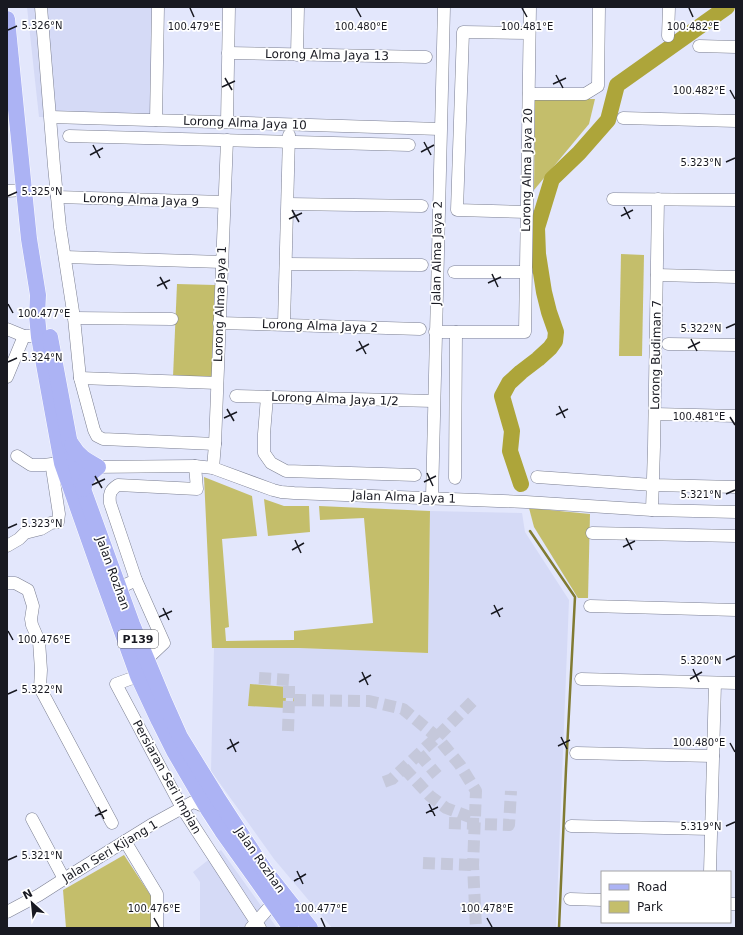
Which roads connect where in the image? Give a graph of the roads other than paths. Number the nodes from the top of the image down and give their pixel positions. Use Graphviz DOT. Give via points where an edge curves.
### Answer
graph roads {
  1 [pos="41,7"];
  2 [pos="158,7"];
  3 [pos="229,7"];
  4 [pos="298,7"];
  5 [pos="444,7"];
  6 [pos="530,7"];
  7 [pos="599,7"];
  8 [pos="669,7"];
  9 [pos="7,19"];
  10 [pos="529,33"];
  11 [pos="668,36"];
  12 [pos="699,46"];
  13 [pos="736,47"];
  14 [pos="228,53"];
  15 [pos="297,55"];
  16 [pos="426,57"];
  17 [pos="528,94"];
  18 [pos="51,117"];
  19 [pos="623,118"];
  20 [pos="156,120"];
  21 [pos="736,121"];
  22 [pos="227,122"];
  23 [pos="290,124"];
  24 [pos="440,129"];
  25 [pos="69,136"];
  26 [pos="226,140"];
  27 [pos="289,142"];
  28 [pos="409,145"];
  29 [pos="24,190"];
  30 [pos="7,191"];
  31 [pos="58,197"];
  32 [pos="613,199"];
  33 [pos="658,199"];
  34 [pos="736,200"];
  35 [pos="224,202"];
  36 [pos="288,204"];
  37 [pos="422,206"];
  38 [pos="527,212"];
  39 [pos="65,257"];
  40 [pos="222,262"];
  41 [pos="286,264"];
  42 [pos="422,265"];
  43 [pos="454,272"];
  44 [pos="526,272"];
  45 [pos="657,275"];
  46 [pos="736,277"];
  47 [pos="38,295"];
  48 [pos="74,318"];
  49 [pos="172,319"];
  50 [pos="220,323"];
  51 [pos="284,324"];
  52 [pos="7,329"];
  53 [pos="420,329"];
  54 [pos="435,332"];
  55 [pos="456,332"];
  56 [pos="31,336"];
  57 [pos="668,344"];
  58 [pos="736,345"];
  59 [pos="7,377"];
  60 [pos="80,378"];
  61 [pos="217,383"];
  62 [pos="236,396"];
  63 [pos="267,397"];
  64 [pos="433,401"];
  65 [pos="655,414"];
  66 [pos="736,416"];
  67 [pos="215,444"];
  68 [pos="17,456"];
  69 [pos="64,456"];
  70 [pos="195,466"];
  71 [pos="98,467"];
  72 [pos="213,468"];
  73 [pos="415,475"];
  74 [pos="538,476"];
  75 [pos="455,478"];
  76 [pos="653,485"];
  77 [pos="736,487"];
  78 [pos="78,492"];
  79 [pos="432,498"];
  80 [pos="652,510"];
  81 [pos="736,512"];
  82 [pos="592,533"];
  83 [pos="736,536"];
  84 [pos="7,546"];
  85 [pos="136,580"];
  86 [pos="7,583"];
  87 [pos="119,588"];
  88 [pos="590,606"];
  89 [pos="736,610"];
  90 [pos="146,660"];
  91 [pos="138,676"];
  92 [pos="580,679"];
  93 [pos="715,683"];
  94 [pos="736,683"];
  95 [pos="576,753"];
  96 [pos="713,756"];
  97 [pos="194,795"];
  98 [pos="182,808"];
  99 [pos="32,819"];
  100 [pos="112,823"];
  101 [pos="571,826"];
  102 [pos="711,829"];
  103 [pos="125,841"];
  104 [pos="710,871"];
  105 [pos="64,878"];
  106 [pos="570,899"];
  107 [pos="601,900"];
  108 [pos="274,903"];
  109 [pos="9,908"];
  110 [pos="256,926"];
  111 [pos="157,928"];
  112 [pos="291,928"];
  113 [pos="310,928"];
  1 -- 18 [label="street"];
  2 -- 20 [label="street"];
  3 -- 14 [label="street"];
  4 -- 15 [label="street"];
  5 -- 24 [label="street, Jalan Alma Jaya 2"];
  6 -- 10 [label="street, Lorong Alma Jaya 20"];
  7 -- 17 [label="street" via="598,86 585,94"];
  8 -- 11 [label="street"];
  9 -- 29 [label="main road, Jalan Rozhan / P139"];
  10 -- 17 [label="street, Lorong Alma Jaya 20"];
  10 -- 38 [label="street, Jalan Alma Jaya 2" via="463,32 457,210"];
  12 -- 13 [label="street"];
  14 -- 15 [label="street, Lorong Alma Jaya 13"];
  14 -- 22 [label="street"];
  15 -- 16 [label="street, Lorong Alma Jaya 13"];
  17 -- 38 [label="street, Lorong Alma Jaya 20"];
  18 -- 20 [label="street, Lorong Alma Jaya 10"];
  18 -- 31 [label="street"];
  19 -- 21 [label="street"];
  20 -- 22 [label="street, Lorong Alma Jaya 10"];
  22 -- 23 [label="street, Lorong Alma Jaya 10"];
  23 -- 24 [label="street, Lorong Alma Jaya 10"];
  23 -- 27 [label="street"];
  24 -- 54 [label="street, Jalan Alma Jaya 2"];
  25 -- 26 [label="street, Lorong Alma Jaya 10"];
  26 -- 27 [label="street, Lorong Alma Jaya 10"];
  26 -- 35 [label="street, Lorong Alma Jaya 1"];
  27 -- 28 [label="street, Lorong Alma Jaya 10"];
  27 -- 36 [label="street"];
  29 -- 30 [label="street"];
  29 -- 47 [label="main road, Jalan Rozhan / P139"];
  31 -- 35 [label="street, Lorong Alma Jaya 9"];
  31 -- 39 [label="street"];
  32 -- 33 [label="street"];
  33 -- 34 [label="street"];
  33 -- 45 [label="street, Lorong Budiman 7"];
  35 -- 40 [label="street, Lorong Alma Jaya 1"];
  36 -- 37 [label="street"];
  36 -- 41 [label="street"];
  38 -- 44 [label="street, Lorong Alma Jaya 20"];
  39 -- 40 [label="street"];
  39 -- 48 [label="street"];
  40 -- 50 [label="street, Lorong Alma Jaya 1"];
  41 -- 42 [label="street"];
  41 -- 51 [label="street"];
  43 -- 44 [label="street"];
  44 -- 55 [label="street, Lorong Alma Jaya 20" via="525,332"];
  45 -- 46 [label="street"];
  45 -- 65 [label="street, Lorong Budiman 7"];
  47 -- 56 [label="main road, Jalan Rozhan / P139" via="37,316"];
  47 -- 69 [label="main road, Jalan Rozhan / P139" via="45,315"];
  48 -- 49 [label="street"];
  48 -- 60 [label="street"];
  50 -- 51 [label="street, Lorong Alma Jaya 2"];
  50 -- 61 [label="street, Lorong Alma Jaya 1"];
  51 -- 53 [label="street, Lorong Alma Jaya 2"];
  52 -- 56 [label="street"];
  54 -- 55 [label="street"];
  54 -- 64 [label="street, Jalan Alma Jaya 2"];
  55 -- 75 [label="street"];
  56 -- 59 [label="street"];
  56 -- 69 [label="main road, Jalan Rozhan / P139" via="45,374"];
  57 -- 58 [label="street"];
  60 -- 61 [label="street"];
  60 -- 67 [label="street" via="94,430 97,436 103,439"];
  61 -- 67 [label="street, Lorong Alma Jaya 1"];
  62 -- 63 [label="street, Lorong Alma Jaya 1/2"];
  63 -- 64 [label="street, Lorong Alma Jaya 1/2"];
  63 -- 73 [label="street" via="264,453 271,463 286,471"];
  64 -- 79 [label="street, Jalan Alma Jaya 2"];
  65 -- 66 [label="street"];
  65 -- 76 [label="street, Lorong Budiman 7"];
  67 -- 72 [label="street, Lorong Alma Jaya 1"];
  68 -- 69 [label="street, Jalan Alma Jaya 1" via="31,465 44,465"];
  69 -- 71 [label="street, Jalan Alma Jaya 1"];
  69 -- 71 [label="main road" via="76,452"];
  69 -- 78 [label="main road, Jalan Rozhan / P139"];
  69 -- 84 [label="street" via="52,468 58,522 25,533"];
  70 -- 71 [label="street, Jalan Alma Jaya 1"];
  70 -- 72 [label="street, Jalan Alma Jaya 1"];
  70 -- 85 [label="street" via="197,489 118,486 112,489 109,496 110,504"];
  71 -- 78 [label="main road" via="85,480"];
  72 -- 79 [label="street, Jalan Alma Jaya 1" via="281,492"];
  74 -- 76 [label="street"];
  76 -- 77 [label="street"];
  76 -- 80 [label="street, Lorong Budiman 7"];
  78 -- 87 [label="main road, Jalan Rozhan / P139"];
  78 -- 91 [label="main road, Jalan Rozhan / P139"];
  79 -- 80 [label="street, Jalan Alma Jaya 1"];
  80 -- 81 [label="street, Jalan Alma Jaya 1"];
  82 -- 83 [label="street"];
  85 -- 87 [label="street"];
  85 -- 90 [label="street" via="164,643"];
  86 -- 100 [label="street" via="15,583 28,590 33,606 32,625 39,641 40,688"];
  87 -- 90 [label="main road, Jalan Rozhan / P139"];
  88 -- 89 [label="street"];
  90 -- 113 [label="main road, Jalan Rozhan / P139" via="180,737 198,767 265,871"];
  91 -- 97 [label="main road, Jalan Rozhan / P139" via="184,768"];
  91 -- 98 [label="street, Persiaran Seri Impian" via="116,684"];
  92 -- 93 [label="street"];
  93 -- 94 [label="street"];
  93 -- 96 [label="street"];
  95 -- 96 [label="street"];
  96 -- 102 [label="street"];
  97 -- 98 [label="street, Jalan Seri Kijang 1"];
  97 -- 108 [label="main road, Jalan Rozhan / P139" via="209,811"];
  98 -- 103 [label="street, Jalan Seri Kijang 1"];
  98 -- 110 [label="street, Persiaran Seri Impian"];
  99 -- 105 [label="street"];
  101 -- 102 [label="street"];
  102 -- 104 [label="street"];
  103 -- 105 [label="street, Jalan Seri Kijang 1"];
  103 -- 111 [label="street" via="157,894"];
  105 -- 109 [label="street, Jalan Seri Kijang 1" via="39,895"];
  106 -- 107 [label="street"];
  108 -- 110 [label="street"];
  108 -- 112 [label="main road, Jalan Rozhan / P139"];
}
